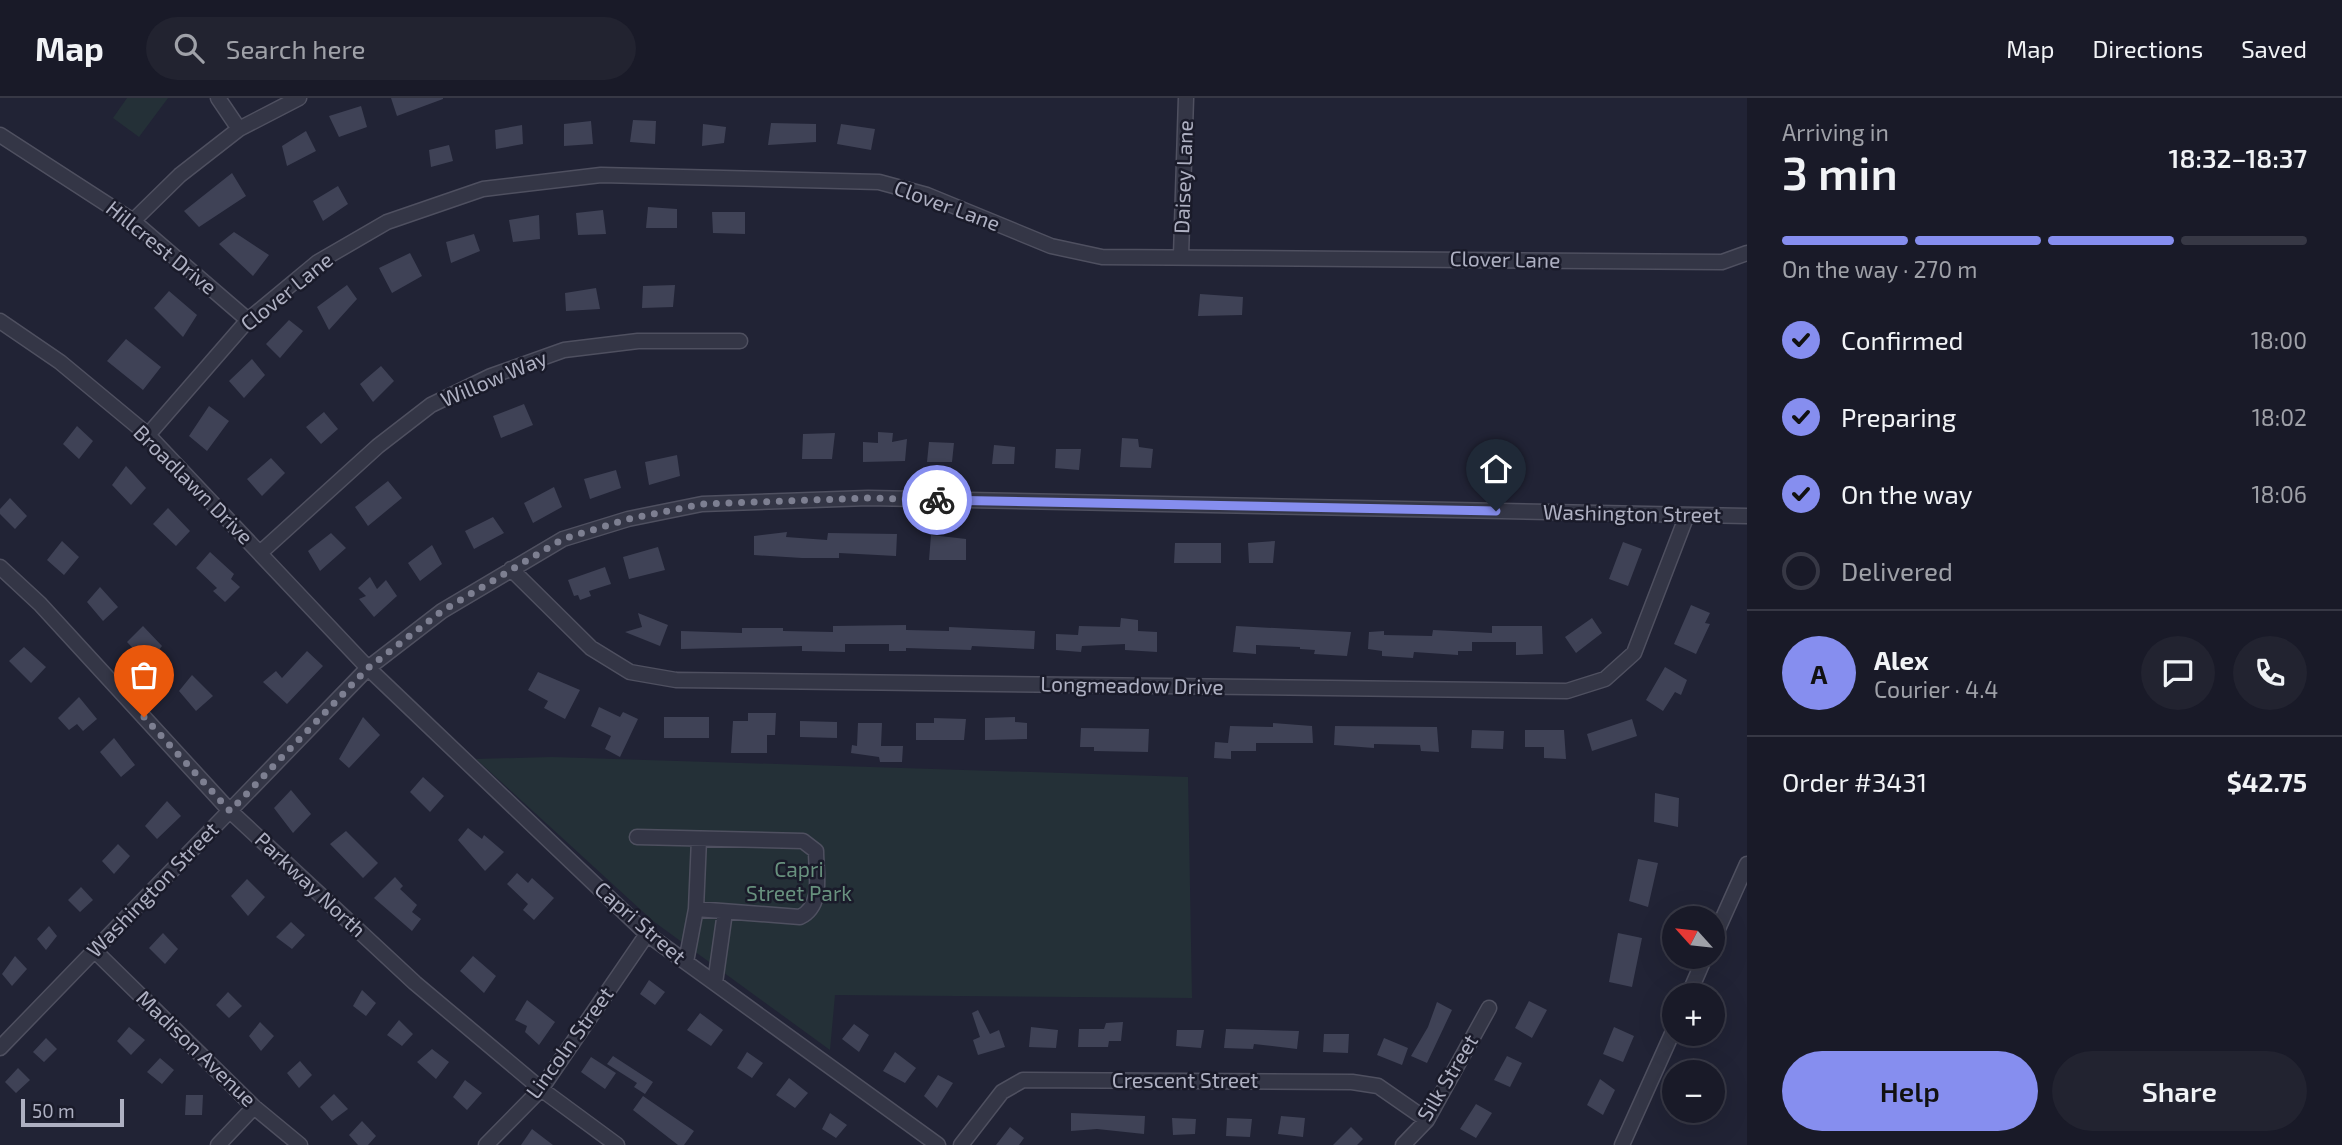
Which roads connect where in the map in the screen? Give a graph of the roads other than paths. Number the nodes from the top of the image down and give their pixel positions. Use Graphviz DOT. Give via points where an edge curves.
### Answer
graph roads {
  1 [pos="218,98"];
  2 [pos="299,98"];
  3 [pos="1186,98"];
  4 [pos="240,129"];
  5 [pos="0,135"];
  6 [pos="133,221"];
  7 [pos="1747,253"];
  8 [pos="1181,256"];
  9 [pos="248,320"];
  10 [pos="0,321"];
  11 [pos="740,341"];
  12 [pos="148,435"];
  13 [pos="1687,515"];
  14 [pos="1747,516"];
  15 [pos="260,553"];
  16 [pos="0,567"];
  17 [pos="511,569"];
  18 [pos="368,668"];
  19 [pos="230,811"];
  20 [pos="637,837"];
  21 [pos="699,839"];
  22 [pos="1747,864"];
  23 [pos="1743,882"];
  24 [pos="696,909"];
  25 [pos="725,912"];
  26 [pos="1726,915"];
  27 [pos="647,934"];
  28 [pos="94,950"];
  29 [pos="686,962"];
  30 [pos="715,983"];
  31 [pos="1489,1008"];
  32 [pos="1666,1046"];
  33 [pos="0,1048"];
  34 [pos="541,1089"];
  35 [pos="254,1107"];
  36 [pos="1427,1120"];
  37 [pos="218,1145"];
  38 [pos="300,1145"];
  39 [pos="486,1145"];
  40 [pos="617,1145"];
  41 [pos="938,1145"];
  42 [pos="961,1145"];
  43 [pos="1403,1145"];
  44 [pos="1622,1145"];
  1 -- 4 [label="street"];
  2 -- 4 [label="street"];
  3 -- 8 [label="street, Daisey Lane"];
  4 -- 6 [label="street" via="180,175"];
  5 -- 6 [label="street, Hillcrest Drive"];
  6 -- 9 [label="street, Hillcrest Drive"];
  7 -- 8 [label="street, Clover Lane" via="1722,262"];
  8 -- 9 [label="street, Clover Lane" via="1102,257 1051,246 927,195 879,182 601,175 484,189 387,222 318,262"];
  9 -- 12 [label="street, Clover Lane"];
  10 -- 12 [label="street, Broadlawn Drive" via="60,362"];
  11 -- 15 [label="street, Willow Way" via="638,341 564,350 491,376 420,413"];
  12 -- 15 [label="street, Broadlawn Drive"];
  13 -- 14 [label="street, Washington Street"];
  13 -- 17 [label="street, Washington Street" via="868,498 702,504 628,519 563,539"];
  13 -- 17 [label="street, Longmeadow Drive" via="1634,653 1605,679 1567,691 676,680 631,672 591,648"];
  15 -- 18 [label="street, Broadlawn Drive"];
  16 -- 19 [label="street, Parkway North" via="40,604"];
  17 -- 18 [label="street, Washington Street" via="442,611"];
  18 -- 19 [label="street, Washington Street"];
  18 -- 27 [label="street, Capri Street"];
  19 -- 28 [label="street, Washington Street"];
  19 -- 34 [label="street, Parkway North" via="415,983"];
  20 -- 21 [label="street"];
  21 -- 24 [label="street"];
  21 -- 25 [label="street" via="803,841 816,852 816,903 810,912 800,917"];
  22 -- 23 [label="street"];
  23 -- 26 [label="street"];
  24 -- 25 [label="street"];
  24 -- 29 [label="street"];
  25 -- 30 [label="street"];
  27 -- 29 [label="street, Capri Street"];
  27 -- 34 [label="street, Lincoln Street"];
  28 -- 33 [label="street, Washington Street"];
  28 -- 35 [label="street, Madison Avenue"];
  29 -- 30 [label="street, Capri Street"];
  30 -- 41 [label="street, Capri Street"];
  31 -- 36 [label="street, Silk Street"];
  32 -- 44 [label="street"];
  34 -- 39 [label="street, Lincoln Street"];
  34 -- 40 [label="street, Parkway North"];
  35 -- 37 [label="street"];
  35 -- 38 [label="street, Madison Avenue"];
  36 -- 42 [label="street, Crescent Street" via="1378,1086 1352,1082 1023,1080 1002,1092"];
  36 -- 43 [label="street, Silk Street"];
}
